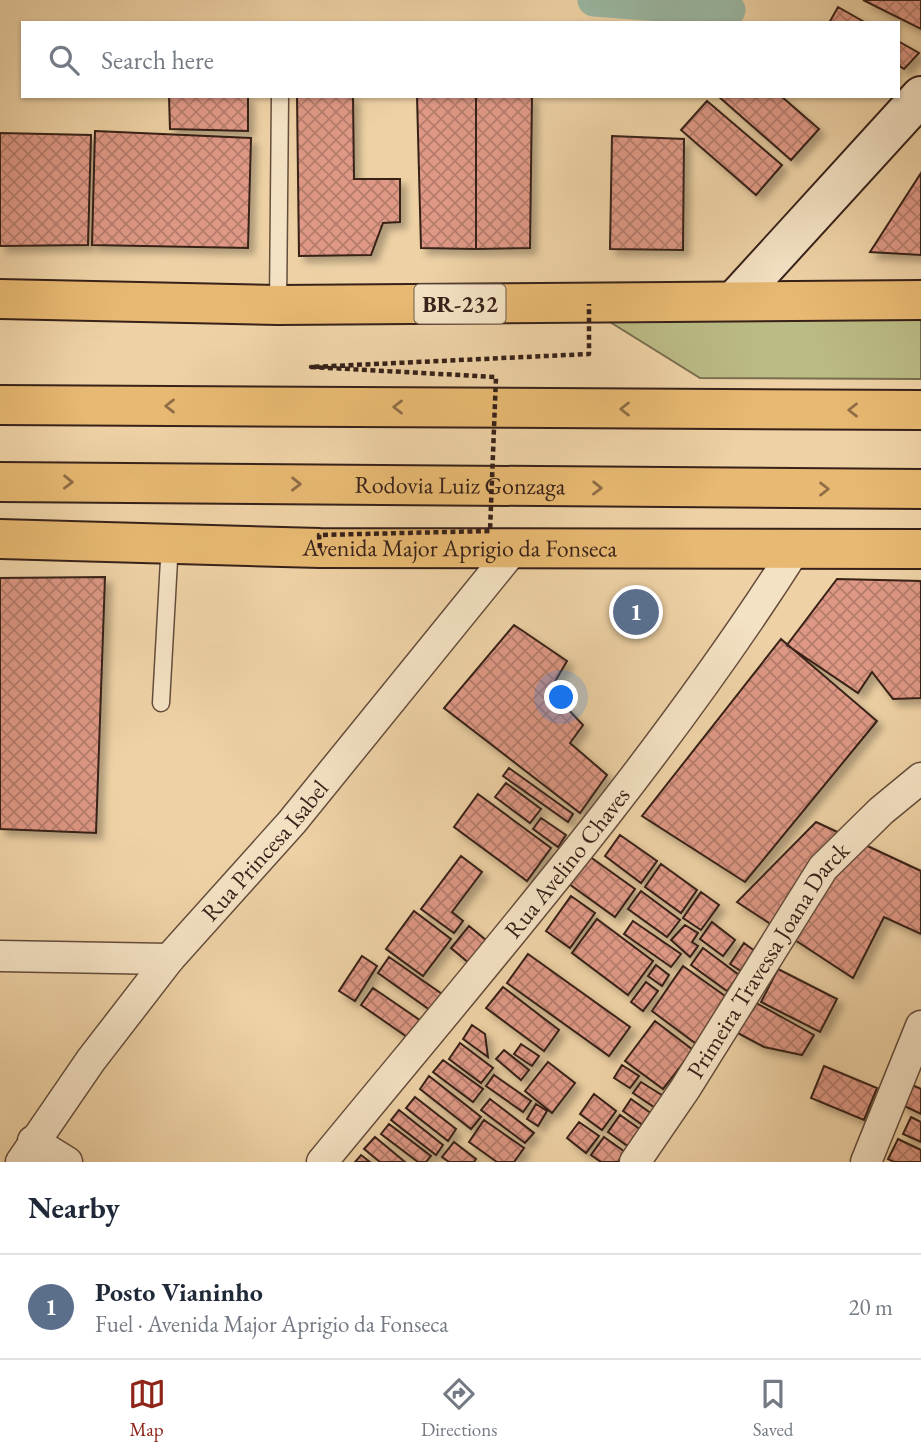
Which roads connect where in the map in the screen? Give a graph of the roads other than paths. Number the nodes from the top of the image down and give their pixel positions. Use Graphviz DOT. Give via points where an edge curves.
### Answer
graph roads {
  1 [pos="921,96"];
  2 [pos="280,98"];
  3 [pos="0,299"];
  4 [pos="921,300"];
  5 [pos="734,301"];
  6 [pos="278,304"];
  7 [pos="2,402"];
  8 [pos="921,410"];
  9 [pos="0,482"];
  10 [pos="921,489"];
  11 [pos="0,539"];
  12 [pos="170,542"];
  13 [pos="516,546"];
  14 [pos="921,549"];
  15 [pos="794,551"];
  16 [pos="161,703"];
  17 [pos="921,778"];
  18 [pos="0,956"];
  19 [pos="169,959"];
  20 [pos="921,1026"];
  21 [pos="27,1152"];
  22 [pos="66,1162"];
  23 [pos="322,1162"];
  24 [pos="635,1162"];
  25 [pos="866,1162"];
  1 -- 5 [label="street"];
  2 -- 6 [label="lane"];
  3 -- 6 [label="main road, BR-232"];
  4 -- 5 [label="main road, BR-232"];
  5 -- 6 [label="main road, BR-232"];
  8 -- 7 [label="main road, one-way"];
  9 -- 10 [label="main road, Rodovia Luiz Gonzaga, one-way"];
  11 -- 12 [label="main road, Avenida Major Aprigio da Fonseca"];
  12 -- 13 [label="main road, Avenida Major Aprigio da Fonseca" via="320,548"];
  12 -- 16 [label="lane"];
  13 -- 15 [label="main road, Avenida Major Aprigio da Fonseca"];
  13 -- 19 [label="street, Rua Princesa Isabel" via="292,822"];
  14 -- 15 [label="main road, Avenida Major Aprigio da Fonseca"];
  15 -- 23 [label="street, Rua Avelino Chaves" via="739,637 604,813"];
  17 -- 24 [label="street, Primeira Travessa Joana Darck" via="824,869"];
  18 -- 19 [label="street"];
  19 -- 21 [label="street, Rua Princesa Isabel"];
  20 -- 25 [label="street"];
  21 -- 22 [label="street"];
}
